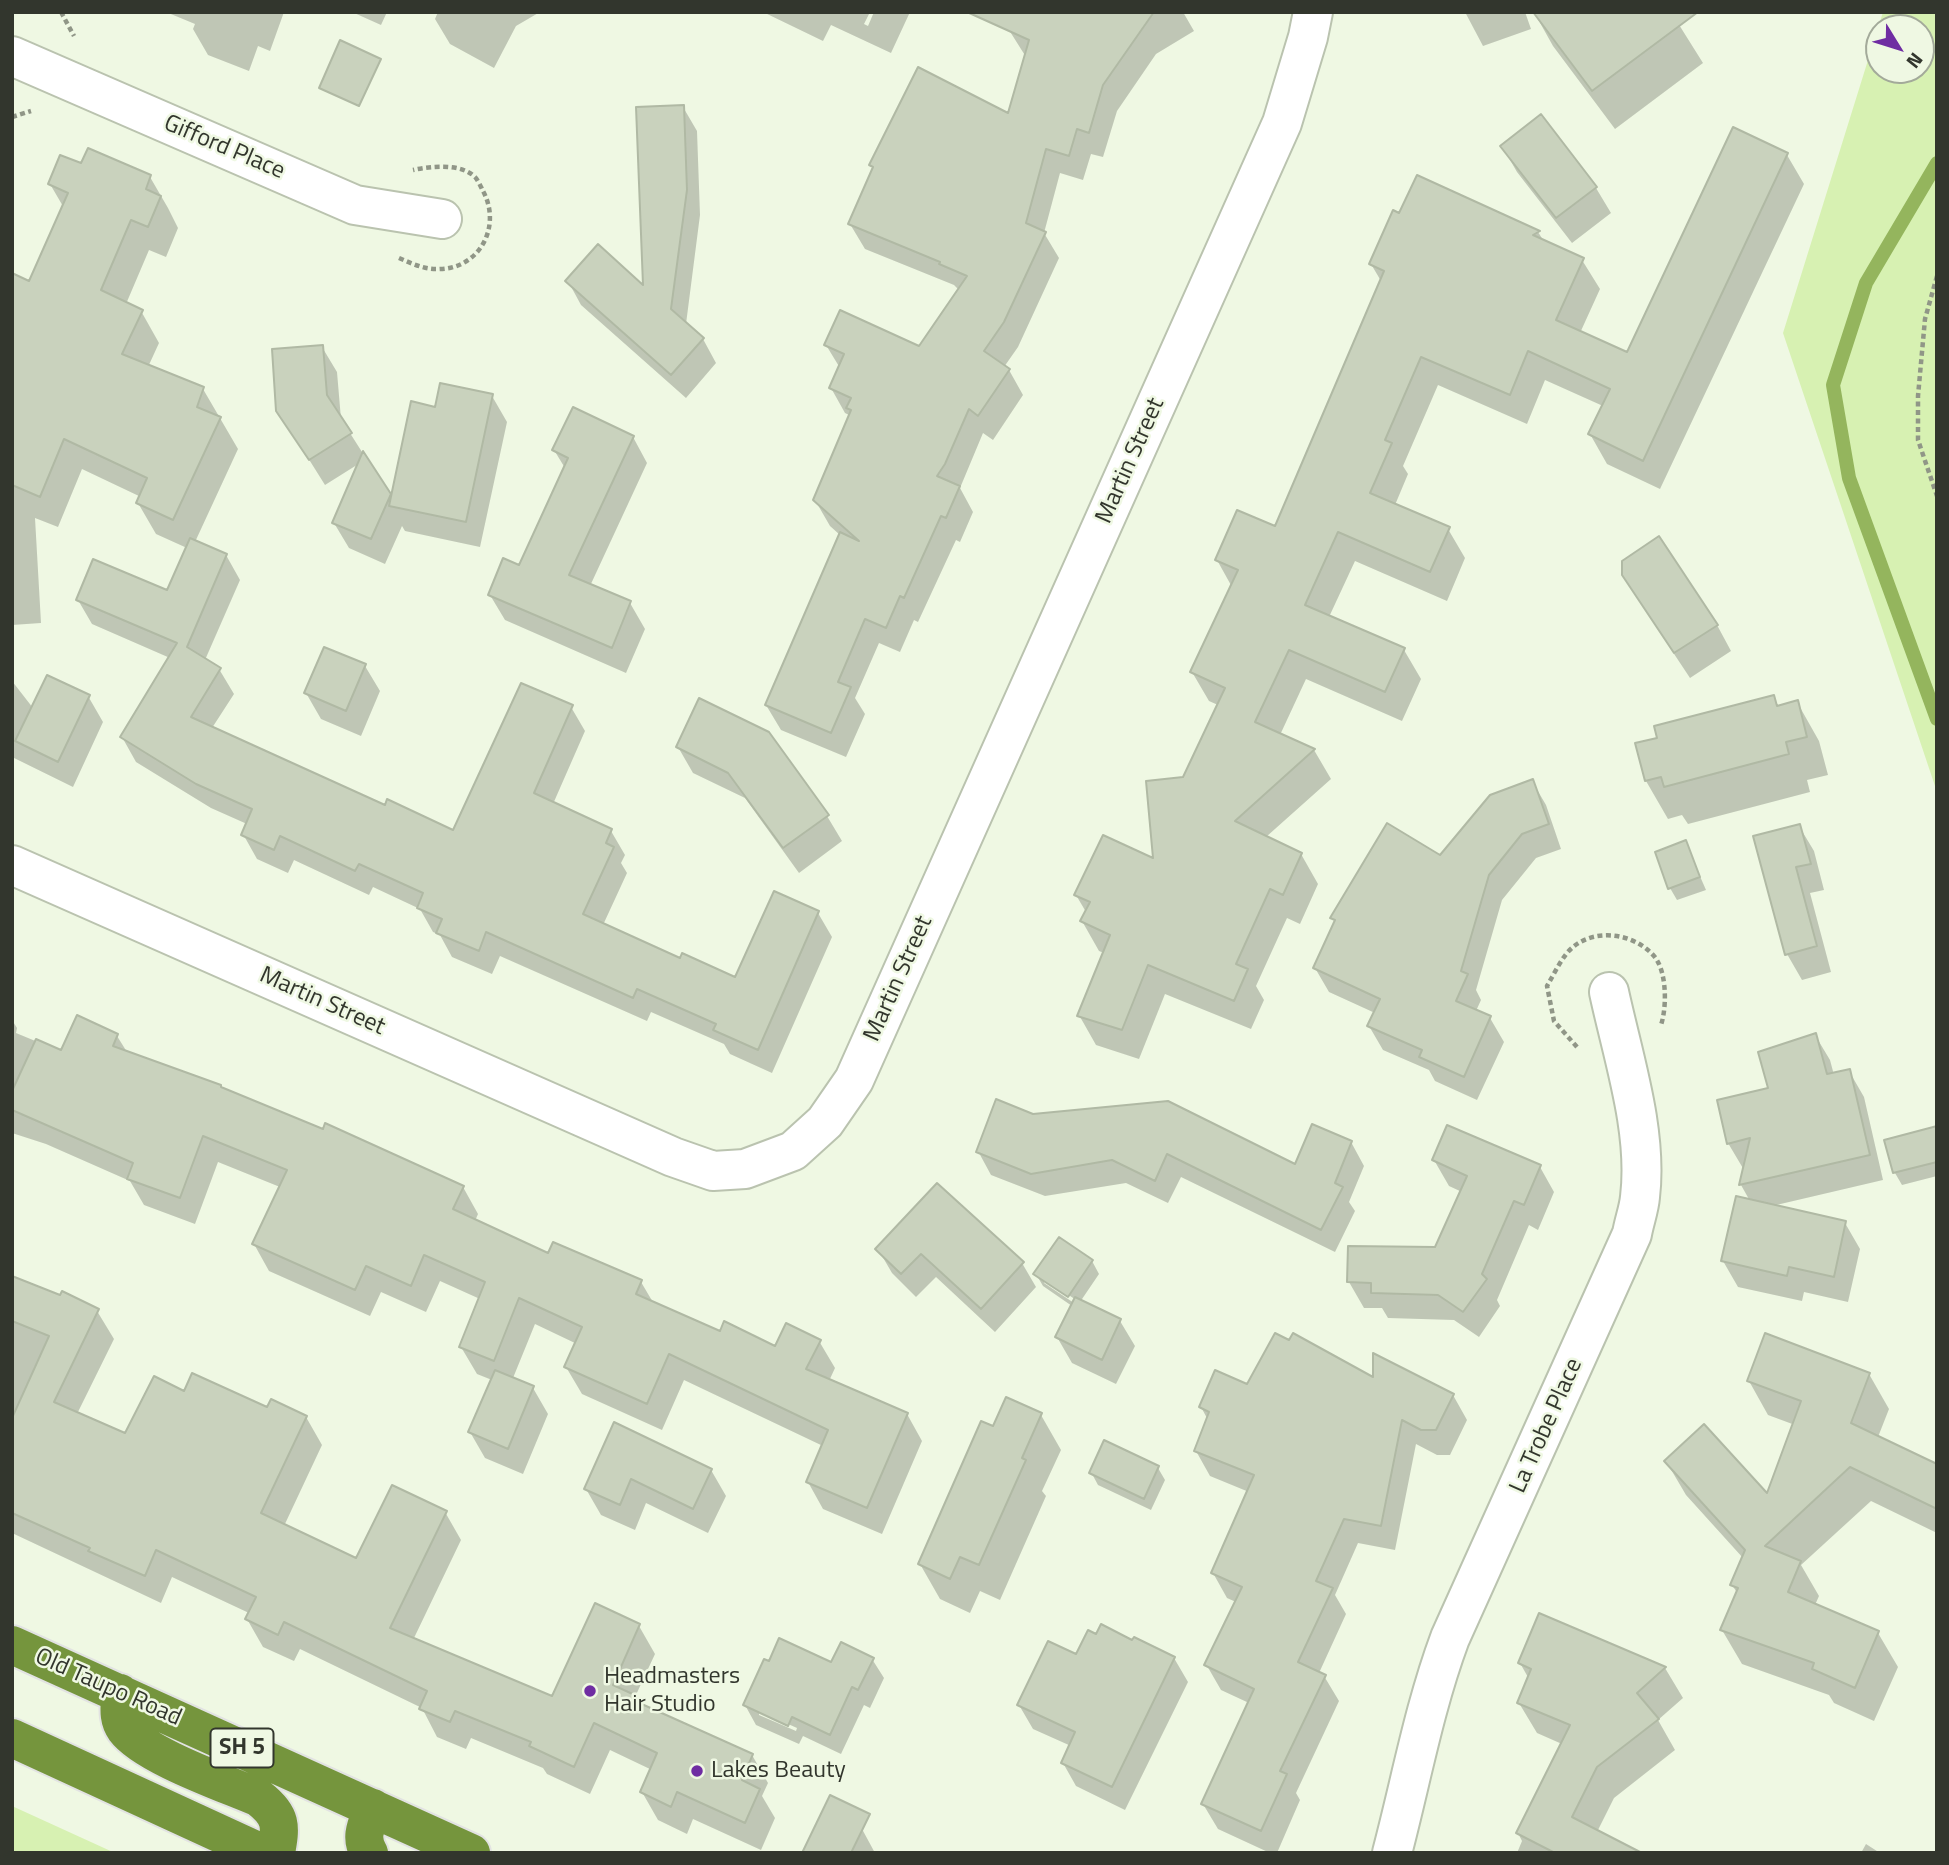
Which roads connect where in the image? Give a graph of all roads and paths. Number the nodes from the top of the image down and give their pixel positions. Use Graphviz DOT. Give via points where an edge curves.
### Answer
graph roads {
  1 [pos="1313,12"];
  2 [pos="12,56"];
  3 [pos="442,219"];
  4 [pos="1937,276"];
  5 [pos="1937,496"];
  6 [pos="12,865"];
  7 [pos="1606,934"];
  8 [pos="1609,992"];
  9 [pos="1583,1054"];
  10 [pos="12,1645"];
  11 [pos="120,1693"];
  12 [pos="12,1738"];
  13 [pos="373,1808"];
  14 [pos="262,1853"];
  15 [pos="276,1853"];
  16 [pos="369,1853"];
  17 [pos="471,1853"];
  18 [pos="1392,1853"];
  1 -- 6 [label="street, Martin Street" via="1282,123 854,1080 825,1122 793,1151 745,1169 713,1171 673,1157"];
  2 -- 3 [label="street, Gifford Place" via="355,205"];
  4 -- 5 [label="path" via="1925,319 1918,440"];
  7 -- 9 [label="path" via="1567,952 1547,986 1554,1021"];
  8 -- 18 [label="street, La Trobe Place" via="1642,1154 1632,1234 1450,1638 1434,1680"];
  10 -- 11 [label="highway, Old Taupo Road / SH 5"];
  11 -- 13 [label="highway, Old Taupo Road / SH 5"];
  11 -- 15 [label="highway" via="119,1716 125,1729 141,1743 272,1808 279,1819"];
  12 -- 14 [label="highway"];
  13 -- 16 [label="highway" via="363,1832"];
  13 -- 17 [label="highway, Old Taupo Road / SH 5"];
}
